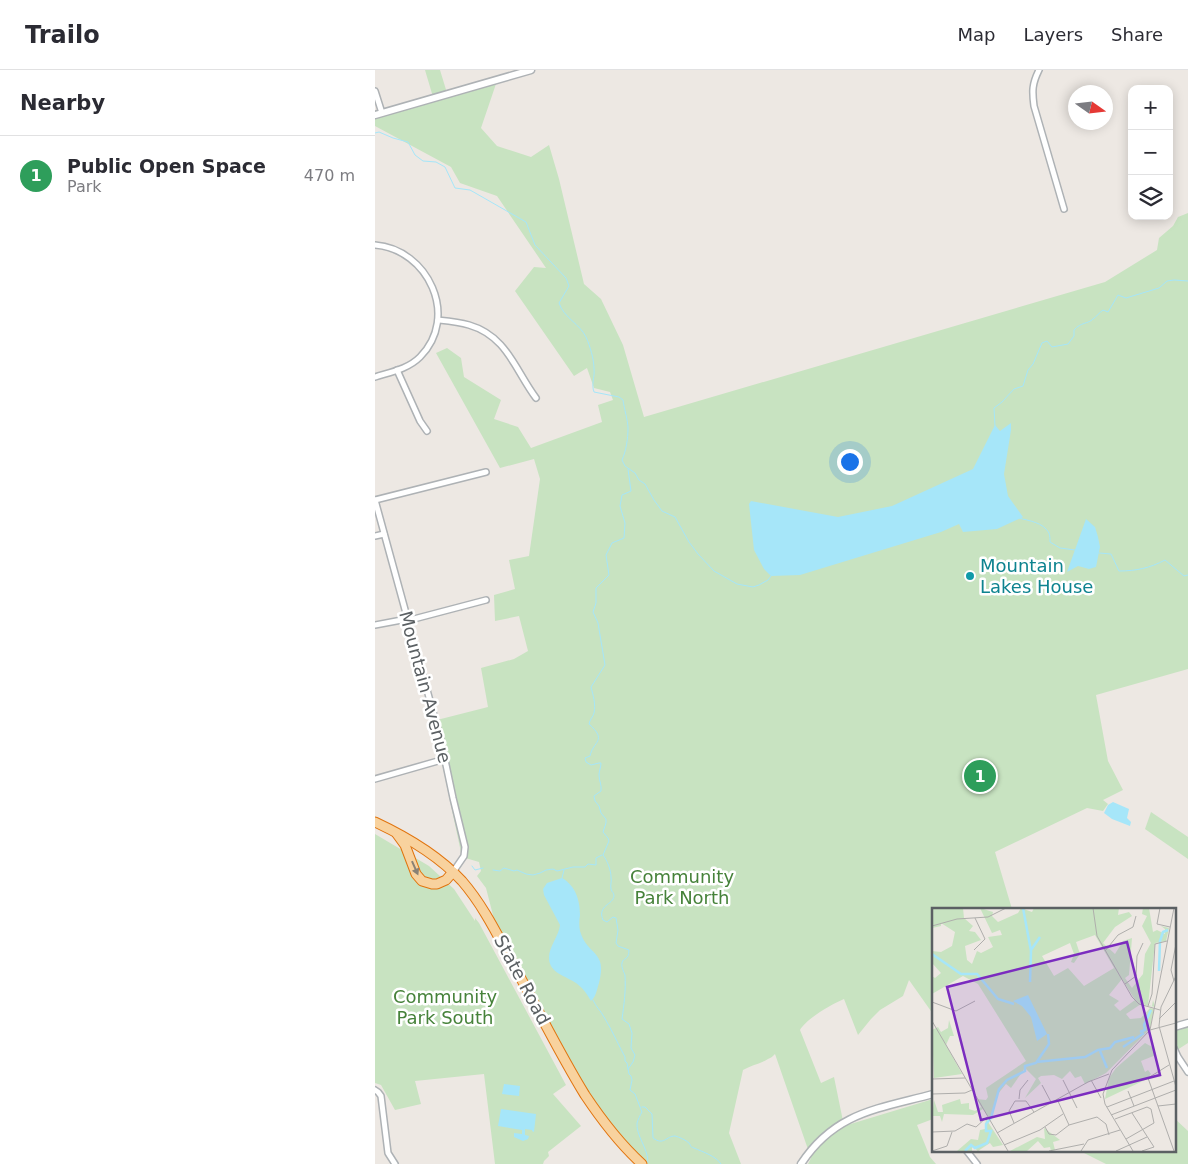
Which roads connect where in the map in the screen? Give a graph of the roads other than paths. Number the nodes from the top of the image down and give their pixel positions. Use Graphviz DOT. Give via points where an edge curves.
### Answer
graph roads {
  1 [pos="531,70"];
  2 [pos="1039,70"];
  3 [pos="375,91"];
  4 [pos="378,114"];
  5 [pos="1064,209"];
  6 [pos="375,245"];
  7 [pos="438,320"];
  8 [pos="397,370"];
  9 [pos="375,377"];
  10 [pos="536,398"];
  11 [pos="427,431"];
  12 [pos="486,472"];
  13 [pos="375,500"];
  14 [pos="384,534"];
  15 [pos="375,536"];
  16 [pos="486,600"];
  17 [pos="407,619"];
  18 [pos="375,625"];
  19 [pos="445,759"];
  20 [pos="375,779"];
  21 [pos="375,822"];
  22 [pos="389,828"];
  23 [pos="453,872"];
  24 [pos="1188,1023"];
  25 [pos="1175,1027"];
  26 [pos="1175,1050"];
  27 [pos="1188,1072"];
  28 [pos="375,1090"];
  29 [pos="932,1094"];
  30 [pos="968,1152"];
  31 [pos="395,1164"];
  32 [pos="642,1164"];
  33 [pos="801,1164"];
  34 [pos="977,1164"];
  1 -- 4 [label="street"];
  2 -- 5 [label="street" via="1033,81 1034,106"];
  3 -- 4 [label="street"];
  6 -- 7 [label="street" via="388,247 411,258 423,270 436,296"];
  7 -- 8 [label="street" via="425,350 415,361"];
  7 -- 10 [label="street" via="469,325 490,336 509,354"];
  8 -- 9 [label="street"];
  8 -- 11 [label="street"];
  12 -- 13 [label="street"];
  13 -- 14 [label="street, Mountain Avenue"];
  14 -- 15 [label="street"];
  14 -- 17 [label="street, Mountain Avenue"];
  16 -- 17 [label="street"];
  17 -- 18 [label="street"];
  17 -- 19 [label="street, Mountain Avenue"];
  19 -- 20 [label="street"];
  19 -- 23 [label="street, Mountain Avenue" via="465,847 464,856"];
  21 -- 22 [label="highway, State Road"];
  22 -- 23 [label="highway, State Road" via="423,848"];
  22 -- 23 [label="highway, one-way" via="405,845 422,881 437,884"];
  23 -- 32 [label="highway, State Road" via="481,906 596,1112"];
  24 -- 25 [label="street"];
  26 -- 27 [label="street"];
  28 -- 31 [label="street" via="381,1096 388,1154"];
  29 -- 33 [label="street" via="847,1120 822,1138"];
  30 -- 34 [label="street"];
}
